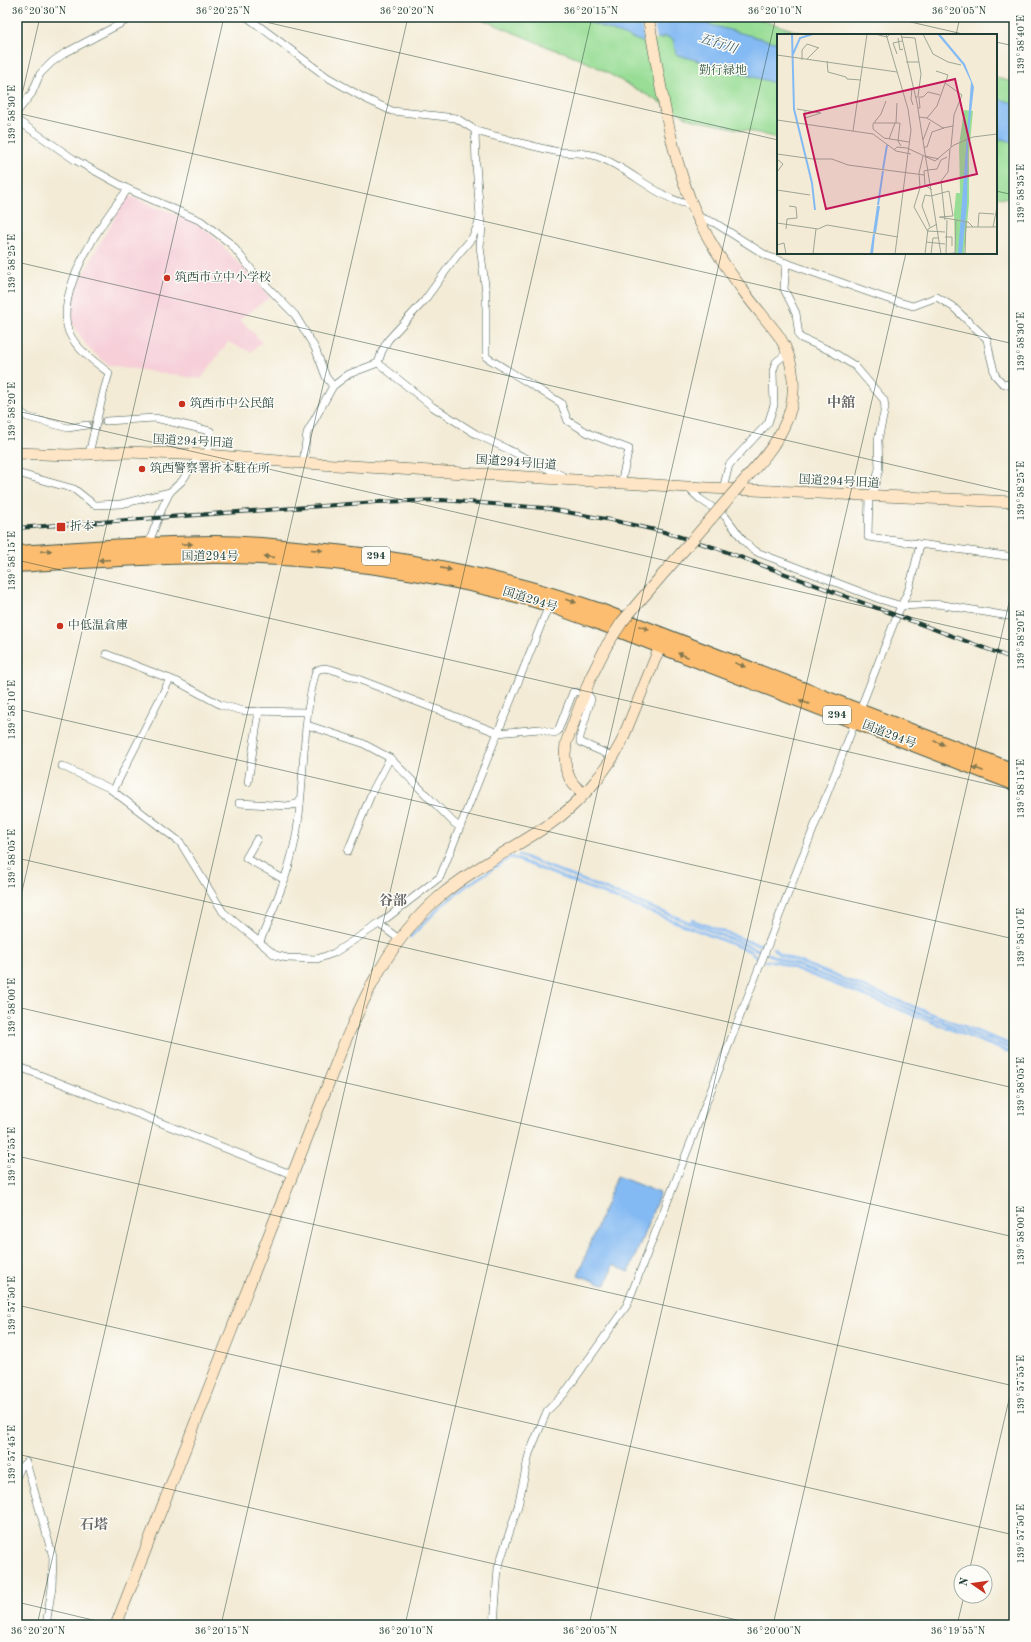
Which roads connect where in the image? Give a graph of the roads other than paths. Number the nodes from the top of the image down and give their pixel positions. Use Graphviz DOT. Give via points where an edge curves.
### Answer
graph roads {
  1 [pos="134,17"];
  2 [pos="247,17"];
  3 [pos="648,17"];
  4 [pos="17,112"];
  5 [pos="17,120"];
  6 [pos="475,130"];
  7 [pos="128,189"];
  8 [pos="693,205"];
  9 [pos="698,216"];
  10 [pos="480,217"];
  11 [pos="786,264"];
  12 [pos="787,353"];
  13 [pos="378,363"];
  14 [pos="333,386"];
  15 [pos="1014,387"];
  16 [pos="17,409"];
  17 [pos="106,421"];
  18 [pos="87,425"];
  19 [pos="17,453"];
  20 [pos="89,454"];
  21 [pos="203,455"];
  22 [pos="303,463"];
  23 [pos="17,472"];
  24 [pos="570,480"];
  25 [pos="621,483"];
  26 [pos="687,487"];
  27 [pos="723,489"];
  28 [pos="170,492"];
  29 [pos="870,496"];
  30 [pos="1014,502"];
  31 [pos="920,545"];
  32 [pos="146,551"];
  33 [pos="17,553"];
  34 [pos="1014,557"];
  35 [pos="17,565"];
  36 [pos="548,605"];
  37 [pos="902,606"];
  38 [pos="1014,618"];
  39 [pos="662,641"];
  40 [pos="106,654"];
  41 [pos="170,679"];
  42 [pos="576,692"];
  43 [pos="589,696"];
  44 [pos="259,711"];
  45 [pos="307,712"];
  46 [pos="858,717"];
  47 [pos="307,725"];
  48 [pos="498,733"];
  49 [pos="614,757"];
  50 [pos="390,758"];
  51 [pos="62,766"];
  52 [pos="1014,771"];
  53 [pos="248,782"];
  54 [pos="1014,783"];
  55 [pos="113,791"];
  56 [pos="584,794"];
  57 [pos="239,803"];
  58 [pos="300,804"];
  59 [pos="460,827"];
  60 [pos="257,839"];
  61 [pos="348,851"];
  62 [pos="285,880"];
  63 [pos="379,924"];
  64 [pos="399,939"];
  65 [pos="260,941"];
  66 [pos="17,1066"];
  67 [pos="293,1175"];
  68 [pos="17,1476"];
  69 [pos="47,1624"];
  70 [pos="56,1625"];
  71 [pos="116,1625"];
  72 [pos="494,1625"];
  1 -- 4 [label="street" via="52,62 40,74 32,93"];
  2 -- 6 [label="street" via="327,77 364,98 392,111 456,118"];
  3 -- 8 [label="street" via="676,155"];
  5 -- 7 [label="street" via="75,160"];
  6 -- 8 [label="street" via="556,151 597,156 610,161 682,204"];
  6 -- 10 [label="street"];
  7 -- 14 [label="street" via="201,221 231,244 255,274 295,315 315,348 326,377"];
  7 -- 20 [label="street, bridge" via="94,237 66,304 67,327 76,344 109,373"];
  8 -- 9 [label="street"];
  9 -- 11 [label="street" via="715,223 767,256"];
  9 -- 12 [label="street" via="724,264 780,337"];
  10 -- 13 [label="street" via="472,238 424,301 388,340"];
  10 -- 25 [label="street" via="480,246 486,293 486,357 561,403 568,421 596,437 629,449"];
  11 -- 15 [label="street" via="913,306 937,297 953,306 987,339 996,375 1002,383"];
  11 -- 29 [label="street" via="784,289 796,314 801,338 831,351 855,366 884,400 885,408 878,440 879,469"];
  12 -- 27 [label="street" via="778,358 773,371 772,415 768,423 729,465"];
  12 -- 56 [label="street, bridge" via="793,382 790,412 778,438 622,622 590,679 566,743 565,756 568,774 574,785"];
  13 -- 14 [label="street" via="349,374"];
  13 -- 24 [label="street" via="433,407 476,434"];
  14 -- 22 [label="street" via="307,433"];
  16 -- 18 [label="street" via="27,417 68,428"];
  17 -- 21 [label="street" via="155,418 210,430"];
  19 -- 20 [label="street, 国道294号旧道"];
  20 -- 21 [label="street, 国道294号旧道" via="128,452"];
  21 -- 22 [label="street, 国道294号旧道"];
  21 -- 28 [label="street"];
  22 -- 24 [label="street, 国道294号旧道"];
  23 -- 28 [label="street" via="74,489 96,505 121,504"];
  24 -- 25 [label="street, 国道294号旧道"];
  25 -- 26 [label="street, 国道294号旧道"];
  26 -- 27 [label="street, 国道294号旧道"];
  26 -- 37 [label="street" via="725,516 752,549"];
  27 -- 29 [label="street, 国道294号旧道"];
  28 -- 32 [label="street"];
  29 -- 30 [label="street, 国道294号旧道"];
  29 -- 31 [label="street" via="868,537"];
  31 -- 34 [label="street"];
  31 -- 37 [label="street"];
  33 -- 32 [label="highway, 国道294号 / 294, one-way"];
  32 -- 35 [label="highway, 国道294号 / 294, one-way"];
  36 -- 32 [label="highway, 国道294号 / 294, one-way" via="483,587 345,563"];
  32 -- 39 [label="highway, 国道294号 / 294, one-way" via="217,543 263,545 416,563 485,577 552,595 598,610"];
  36 -- 39 [label="highway, 国道294号 / 294"];
  36 -- 48 [label="street"];
  37 -- 38 [label="street" via="938,604"];
  37 -- 46 [label="street"];
  39 -- 46 [label="highway, 国道294号 / 294"];
  39 -- 49 [label="street"];
  40 -- 41 [label="street"];
  41 -- 44 [label="street" via="221,705 244,711"];
  41 -- 55 [label="street"];
  42 -- 48 [label="street" via="573,692 558,731 540,729"];
  43 -- 49 [label="street" via="591,699 580,742"];
  44 -- 45 [label="street"];
  44 -- 53 [label="street"];
  45 -- 47 [label="street"];
  45 -- 48 [label="street" via="316,671 325,668"];
  46 -- 52 [label="highway, 国道294号 / 294, one-way"];
  54 -- 46 [label="highway, 国道294号 / 294, one-way"];
  46 -- 72 [label="street" via="627,1305 564,1394 547,1410 529,1454 518,1506 498,1568"];
  47 -- 50 [label="street" via="362,743"];
  47 -- 58 [label="street"];
  48 -- 59 [label="street"];
  49 -- 56 [label="street"];
  50 -- 59 [label="street"];
  50 -- 61 [label="street" via="372,792"];
  51 -- 55 [label="street"];
  55 -- 65 [label="street" via="180,842 223,912"];
  56 -- 64 [label="street" via="552,823 460,880 426,910"];
  57 -- 58 [label="street" via="286,806"];
  58 -- 62 [label="street"];
  59 -- 63 [label="street" via="440,877"];
  60 -- 62 [label="street" via="246,858"];
  62 -- 65 [label="street"];
  63 -- 64 [label="street"];
  63 -- 65 [label="street" via="334,953 317,959 275,955"];
  64 -- 67 [label="street" via="363,1000"];
  66 -- 67 [label="street"];
  67 -- 71 [label="street"];
  68 -- 69 [label="street" via="26,1462 53,1557"];
  69 -- 70 [label="street"];
}
